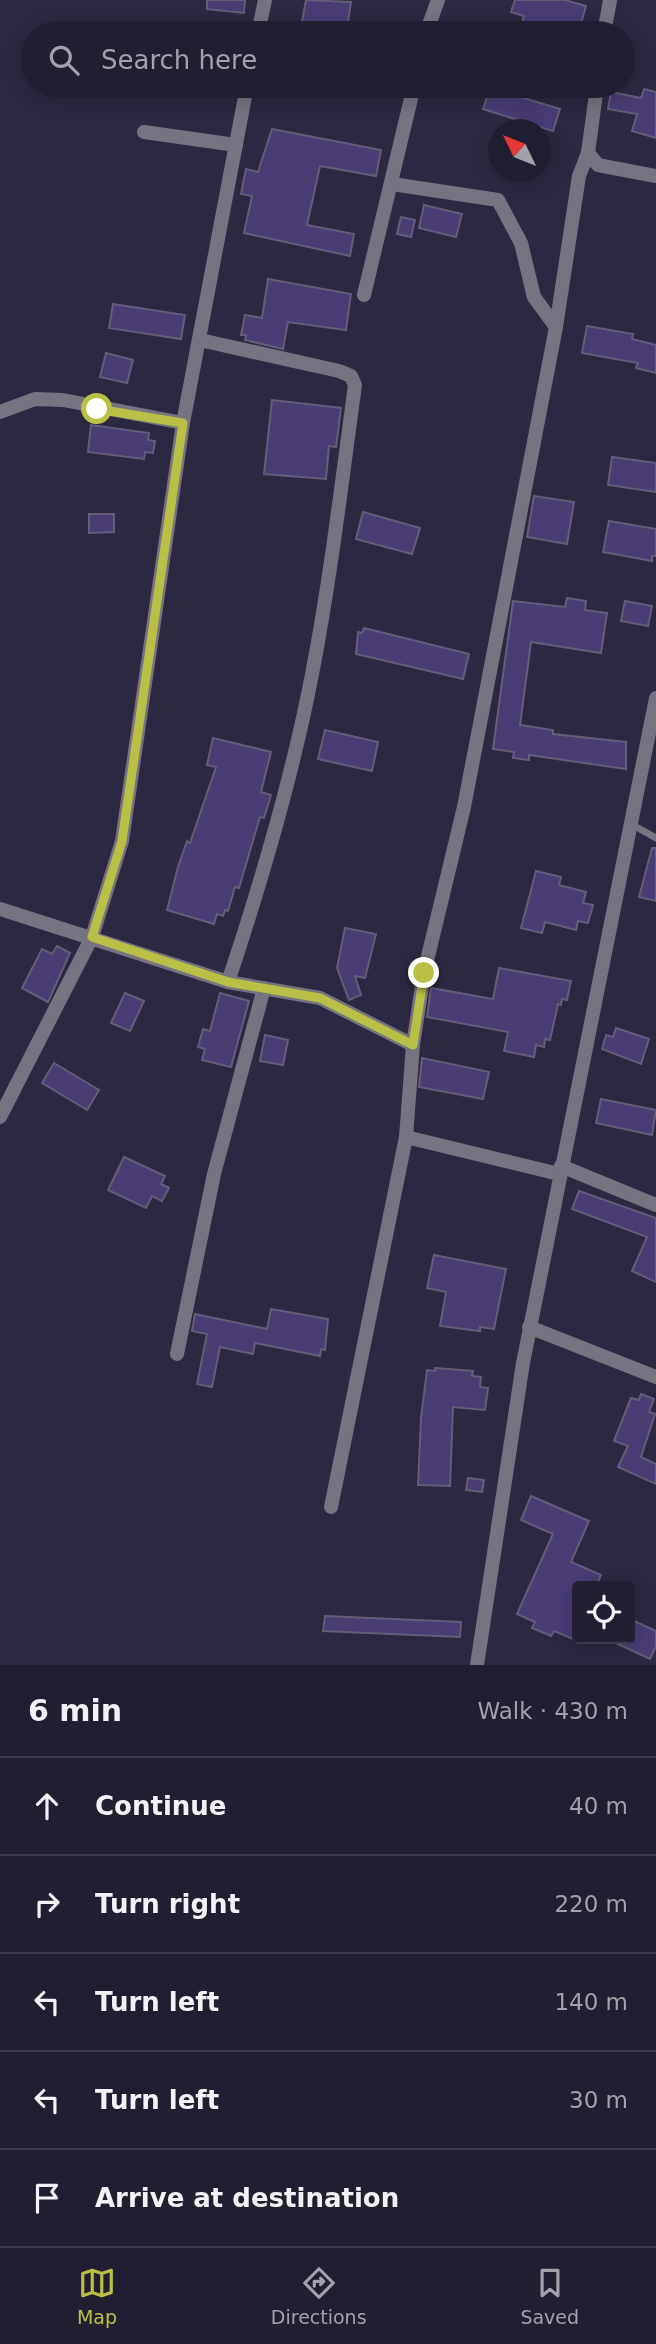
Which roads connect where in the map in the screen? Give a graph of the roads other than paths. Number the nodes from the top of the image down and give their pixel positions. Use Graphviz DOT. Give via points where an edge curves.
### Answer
graph roads {
  1 [pos="265,0"];
  2 [pos="438,0"];
  3 [pos="610,0"];
  4 [pos="261,21"];
  5 [pos="430,21"];
  6 [pos="606,21"];
  7 [pos="245,98"];
  8 [pos="411,98"];
  9 [pos="595,98"];
  10 [pos="144,132"];
  11 [pos="236,145"];
  12 [pos="588,153"];
  13 [pos="656,176"];
  14 [pos="392,184"];
  15 [pos="364,295"];
  16 [pos="556,327"];
  17 [pos="200,340"];
  18 [pos="0,412"];
  19 [pos="183,423"];
  20 [pos="656,698"];
  21 [pos="631,824"];
  22 [pos="656,838"];
  23 [pos="0,909"];
  24 [pos="92,937"];
  25 [pos="228,982"];
  26 [pos="264,988"];
  27 [pos="413,1045"];
  28 [pos="0,1117"];
  29 [pos="406,1137"];
  30 [pos="560,1170"];
  31 [pos="656,1205"];
  32 [pos="529,1327"];
  33 [pos="177,1354"];
  34 [pos="656,1377"];
  35 [pos="331,1507"];
  36 [pos="477,1665"];
  1 -- 4 [label="street"];
  2 -- 5 [label="street"];
  3 -- 6 [label="street"];
  7 -- 11 [label="street"];
  8 -- 14 [label="street"];
  9 -- 12 [label="street"];
  10 -- 11 [label="street"];
  11 -- 17 [label="street"];
  12 -- 13 [label="street" via="598,165"];
  12 -- 16 [label="street" via="579,176"];
  14 -- 15 [label="street"];
  14 -- 16 [label="street" via="498,200 521,243 534,297"];
  16 -- 27 [label="street" via="464,807 424,973"];
  17 -- 19 [label="street"];
  17 -- 25 [label="street" via="339,371 351,376 355,385 313,672 286,789"];
  18 -- 19 [label="street" via="35,399 63,400"];
  19 -- 24 [label="street" via="122,841"];
  20 -- 21 [label="street"];
  21 -- 22 [label="lane"];
  21 -- 30 [label="street"];
  23 -- 24 [label="street"];
  24 -- 25 [label="street"];
  24 -- 28 [label="street"];
  25 -- 26 [label="street"];
  26 -- 27 [label="street" via="320,998"];
  26 -- 33 [label="street" via="214,1174"];
  27 -- 29 [label="street"];
  29 -- 30 [label="street"];
  29 -- 35 [label="street"];
  30 -- 31 [label="street"];
  30 -- 32 [label="street"];
  32 -- 34 [label="street"];
  32 -- 36 [label="street"];
}
